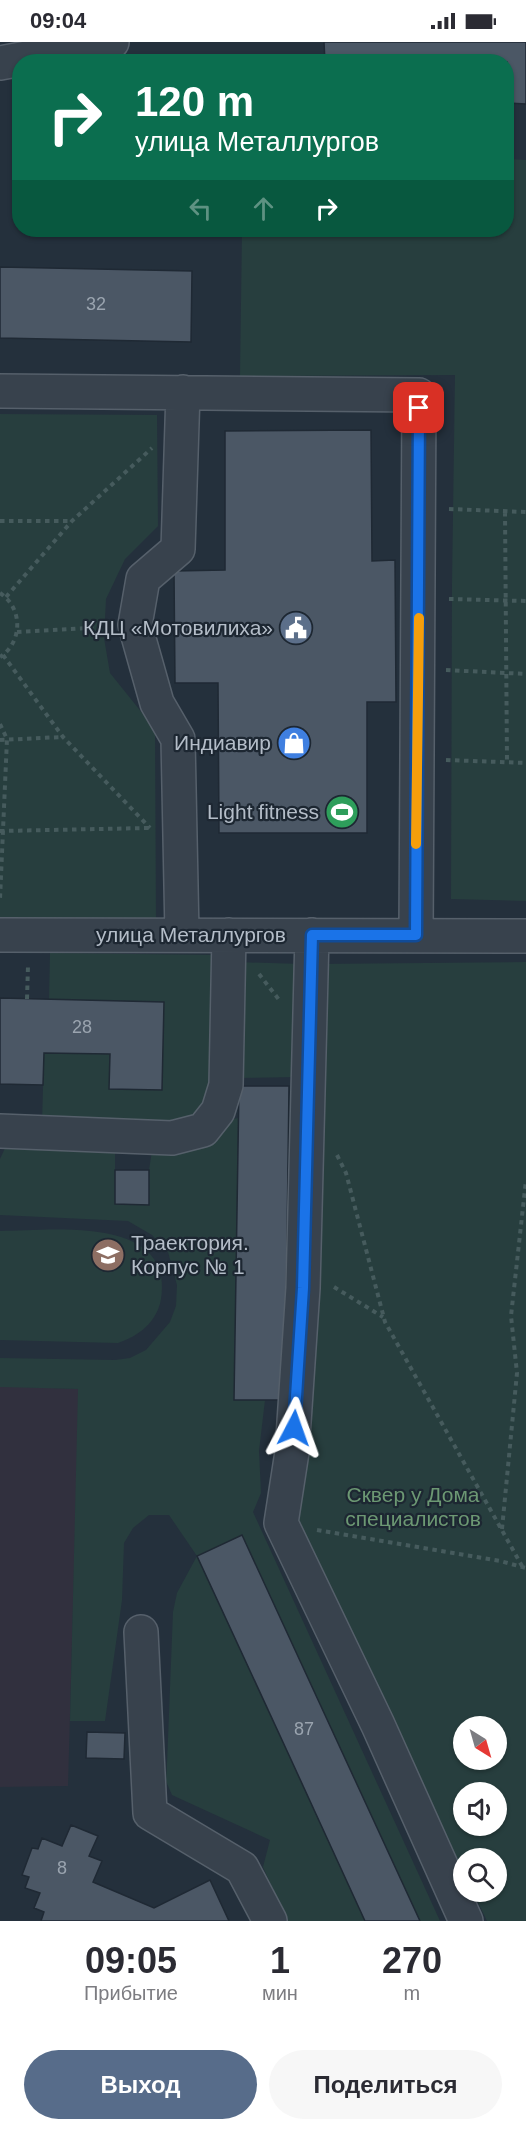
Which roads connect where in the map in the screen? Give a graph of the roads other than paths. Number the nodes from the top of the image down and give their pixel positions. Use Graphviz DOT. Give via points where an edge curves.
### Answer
graph roads {
  1 [pos="112,42"];
  2 [pos="48,54"];
  3 [pos="0,391"];
  4 [pos="183,405"];
  5 [pos="182,934"];
  6 [pos="229,934"];
  7 [pos="0,935"];
  8 [pos="312,935"];
  9 [pos="416,935"];
  10 [pos="526,936"];
  11 [pos="0,1131"];
  12 [pos="141,1632"];
  13 [pos="270,1921"];
  14 [pos="466,1921"];
  1 -- 2 [label="street"];
  3 -- 4 [label="street"];
  4 -- 5 [label="street" via="178,549 143,579 135,625 156,703 178,739"];
  4 -- 9 [label="street" via="419,395"];
  5 -- 6 [label="street, улица Металлургов"];
  5 -- 7 [label="street, улица Металлургов"];
  6 -- 8 [label="street, улица Металлургов"];
  6 -- 11 [label="street" via="226,1084 218,1111 203,1130 172,1138"];
  8 -- 9 [label="street, улица Металлургов"];
  8 -- 14 [label="street" via="303,1288 292,1452 281,1524 378,1725"];
  9 -- 10 [label="street, улица Металлургов"];
  12 -- 13 [label="street" via="150,1813 242,1868"];
}
